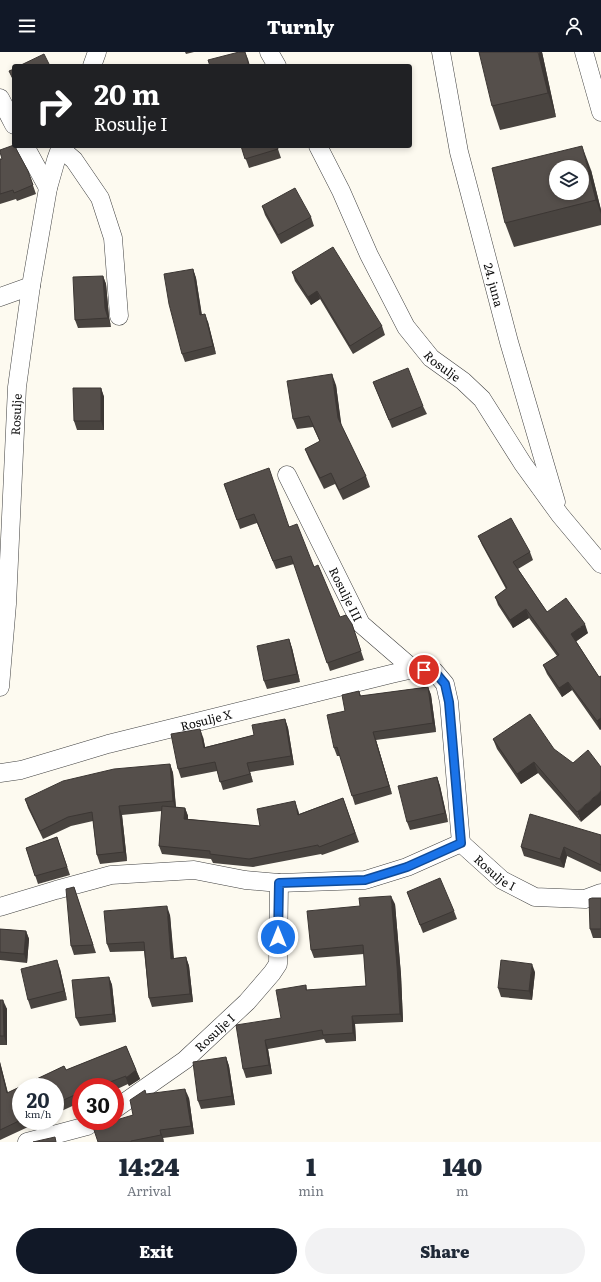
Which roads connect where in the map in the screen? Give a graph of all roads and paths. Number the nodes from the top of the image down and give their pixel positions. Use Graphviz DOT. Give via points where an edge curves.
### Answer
graph roads {
  1 [pos="97,52"];
  2 [pos="269,52"];
  3 [pos="441,52"];
  4 [pos="584,52"];
  5 [pos="93,64"];
  6 [pos="276,64"];
  7 [pos="0,98"];
  8 [pos="601,112"];
  9 [pos="12,121"];
  10 [pos="26,148"];
  11 [pos="61,148"];
  12 [pos="62,148"];
  13 [pos="319,148"];
  14 [pos="48,188"];
  15 [pos="32,286"];
  16 [pos="0,297"];
  17 [pos="119,316"];
  18 [pos="287,475"];
  19 [pos="560,515"];
  20 [pos="601,564"];
  21 [pos="413,669"];
  22 [pos="0,687"];
  23 [pos="0,773"];
  24 [pos="461,843"];
  25 [pos="279,883"];
  26 [pos="601,893"];
  27 [pos="0,907"];
  28 [pos="124,1103"];
  29 [pos="72,1130"];
  30 [pos="27,1142"];
  1 -- 5 [label="street"];
  2 -- 6 [label="street"];
  3 -- 19 [label="street, 24. juna" via="459,152 509,342"];
  4 -- 8 [label="street"];
  7 -- 9 [label="street"];
  10 -- 14 [label="street"];
  11 -- 14 [label="street, Rosulje"];
  12 -- 17 [label="street" via="74,160 100,198 113,238"];
  13 -- 19 [label="street, Rosulje" via="406,327 431,358 463,381 482,399"];
  14 -- 15 [label="street, Rosulje"];
  15 -- 16 [label="street"];
  15 -- 22 [label="street, Rosulje" via="17,387 7,604"];
  18 -- 21 [label="street, Rosulje III" via="361,624"];
  19 -- 20 [label="street, Rosulje"];
  21 -- 23 [label="street, Rosulje X" via="108,744 21,770"];
  21 -- 24 [label="street" via="434,671 445,684 449,702"];
  24 -- 25 [label="street" via="407,867 365,880"];
  24 -- 26 [label="street, Rosulje I" via="502,880 535,897 585,899"];
  25 -- 27 [label="street" via="245,880 194,870 111,875"];
  25 -- 28 [label="street, Rosulje I" via="278,964 272,973 247,1002 185,1060"];
  29 -- 30 [label="street"];
}
